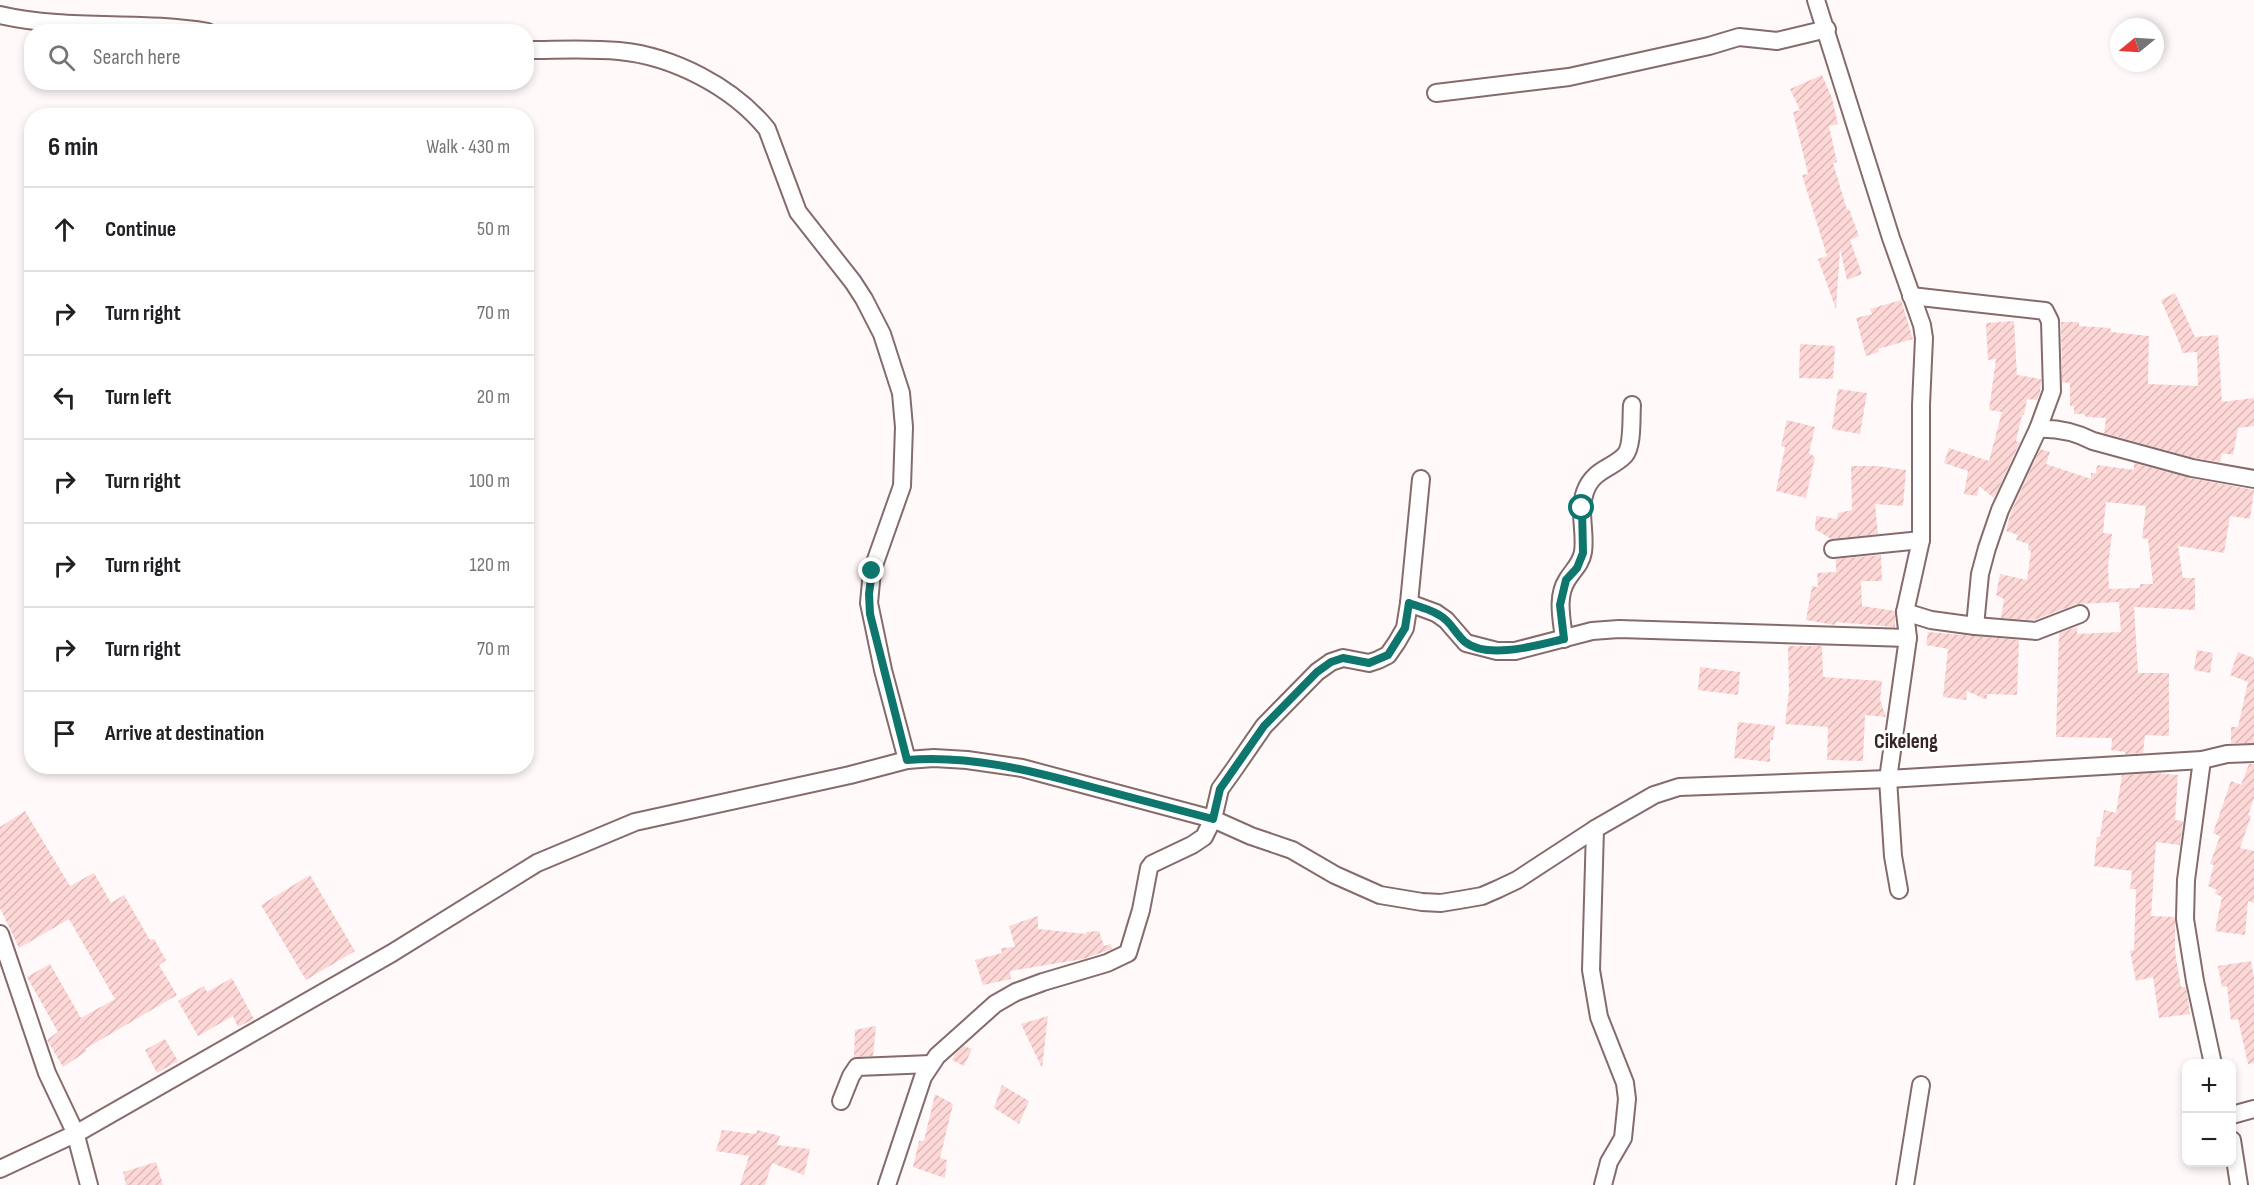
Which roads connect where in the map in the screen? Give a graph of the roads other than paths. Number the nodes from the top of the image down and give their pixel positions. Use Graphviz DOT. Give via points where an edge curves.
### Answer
graph roads {
  1 [pos="1816,0"];
  2 [pos="0,15"];
  3 [pos="75,24"];
  4 [pos="1827,29"];
  5 [pos="534,50"];
  6 [pos="1436,93"];
  7 [pos="1911,296"];
  8 [pos="1632,405"];
  9 [pos="2038,429"];
  10 [pos="1422,479"];
  11 [pos="2254,479"];
  12 [pos="1921,540"];
  13 [pos="1833,549"];
  14 [pos="1409,603"];
  15 [pos="1905,612"];
  16 [pos="2080,614"];
  17 [pos="1975,626"];
  18 [pos="1908,638"];
  19 [pos="1564,639"];
  20 [pos="2254,753"];
  21 [pos="907,760"];
  22 [pos="2202,760"];
  23 [pos="1888,779"];
  24 [pos="1213,819"];
  25 [pos="1595,829"];
  26 [pos="1899,890"];
  27 [pos="0,934"];
  28 [pos="2212,1059"];
  29 [pos="930,1064"];
  30 [pos="1921,1085"];
  31 [pos="841,1101"];
  32 [pos="2254,1109"];
  33 [pos="2236,1114"];
  34 [pos="75,1132"];
  35 [pos="2236,1166"];
  36 [pos="0,1169"];
  37 [pos="89,1185"];
  38 [pos="887,1185"];
  39 [pos="1603,1185"];
  40 [pos="1905,1185"];
  41 [pos="2239,1185"];
  1 -- 4 [label="street"];
  2 -- 3 [label="street"];
  4 -- 6 [label="street" via="1777,41 1739,37 1569,77"];
  4 -- 7 [label="street"];
  5 -- 21 [label="street" via="620,51 669,62 733,95 766,129 798,212 864,299 891,358 903,408 902,486 872,571 869,603"];
  7 -- 9 [label="street" via="2045,311 2050,321 2052,391"];
  7 -- 12 [label="street" via="1924,338"];
  8 -- 19 [label="street" via="1625,455 1595,475 1585,491 1583,553 1566,580 1560,605"];
  9 -- 11 [label="street" via="2078,433 2093,441 2192,468"];
  9 -- 17 [label="street" via="2000,510 1987,548"];
  10 -- 14 [label="street"];
  12 -- 13 [label="street"];
  12 -- 15 [label="street"];
  14 -- 19 [label="street" via="1436,613 1466,643 1481,648 1515,651"];
  14 -- 24 [label="street" via="1405,628 1388,655 1369,663 1343,658 1331,662 1264,726 1220,789"];
  15 -- 17 [label="street"];
  15 -- 18 [label="street"];
  16 -- 17 [label="street" via="2036,631"];
  18 -- 19 [label="street" via="1619,629"];
  18 -- 23 [label="street"];
  20 -- 22 [label="street"];
  21 -- 24 [label="street" via="967,760 1023,768"];
  21 -- 34 [label="street" via="635,822 537,863 392,953"];
  22 -- 23 [label="street"];
  22 -- 28 [label="street" via="2186,880 2185,919"];
  23 -- 25 [label="street" via="1679,787 1654,795"];
  23 -- 26 [label="street"];
  24 -- 25 [label="street" via="1292,850 1335,876 1380,896 1441,903 1482,896 1517,880"];
  24 -- 29 [label="street" via="1204,837 1149,868 1128,953 1043,982 995,1004"];
  25 -- 39 [label="street" via="1591,970 1599,1017 1625,1083 1627,1099 1623,1138 1609,1162"];
  27 -- 34 [label="street" via="47,1073"];
  29 -- 31 [label="street" via="857,1067"];
  29 -- 38 [label="street"];
  30 -- 40 [label="street"];
  32 -- 33 [label="street"];
  34 -- 36 [label="street"];
  34 -- 37 [label="street"];
  35 -- 41 [label="street"];
}
